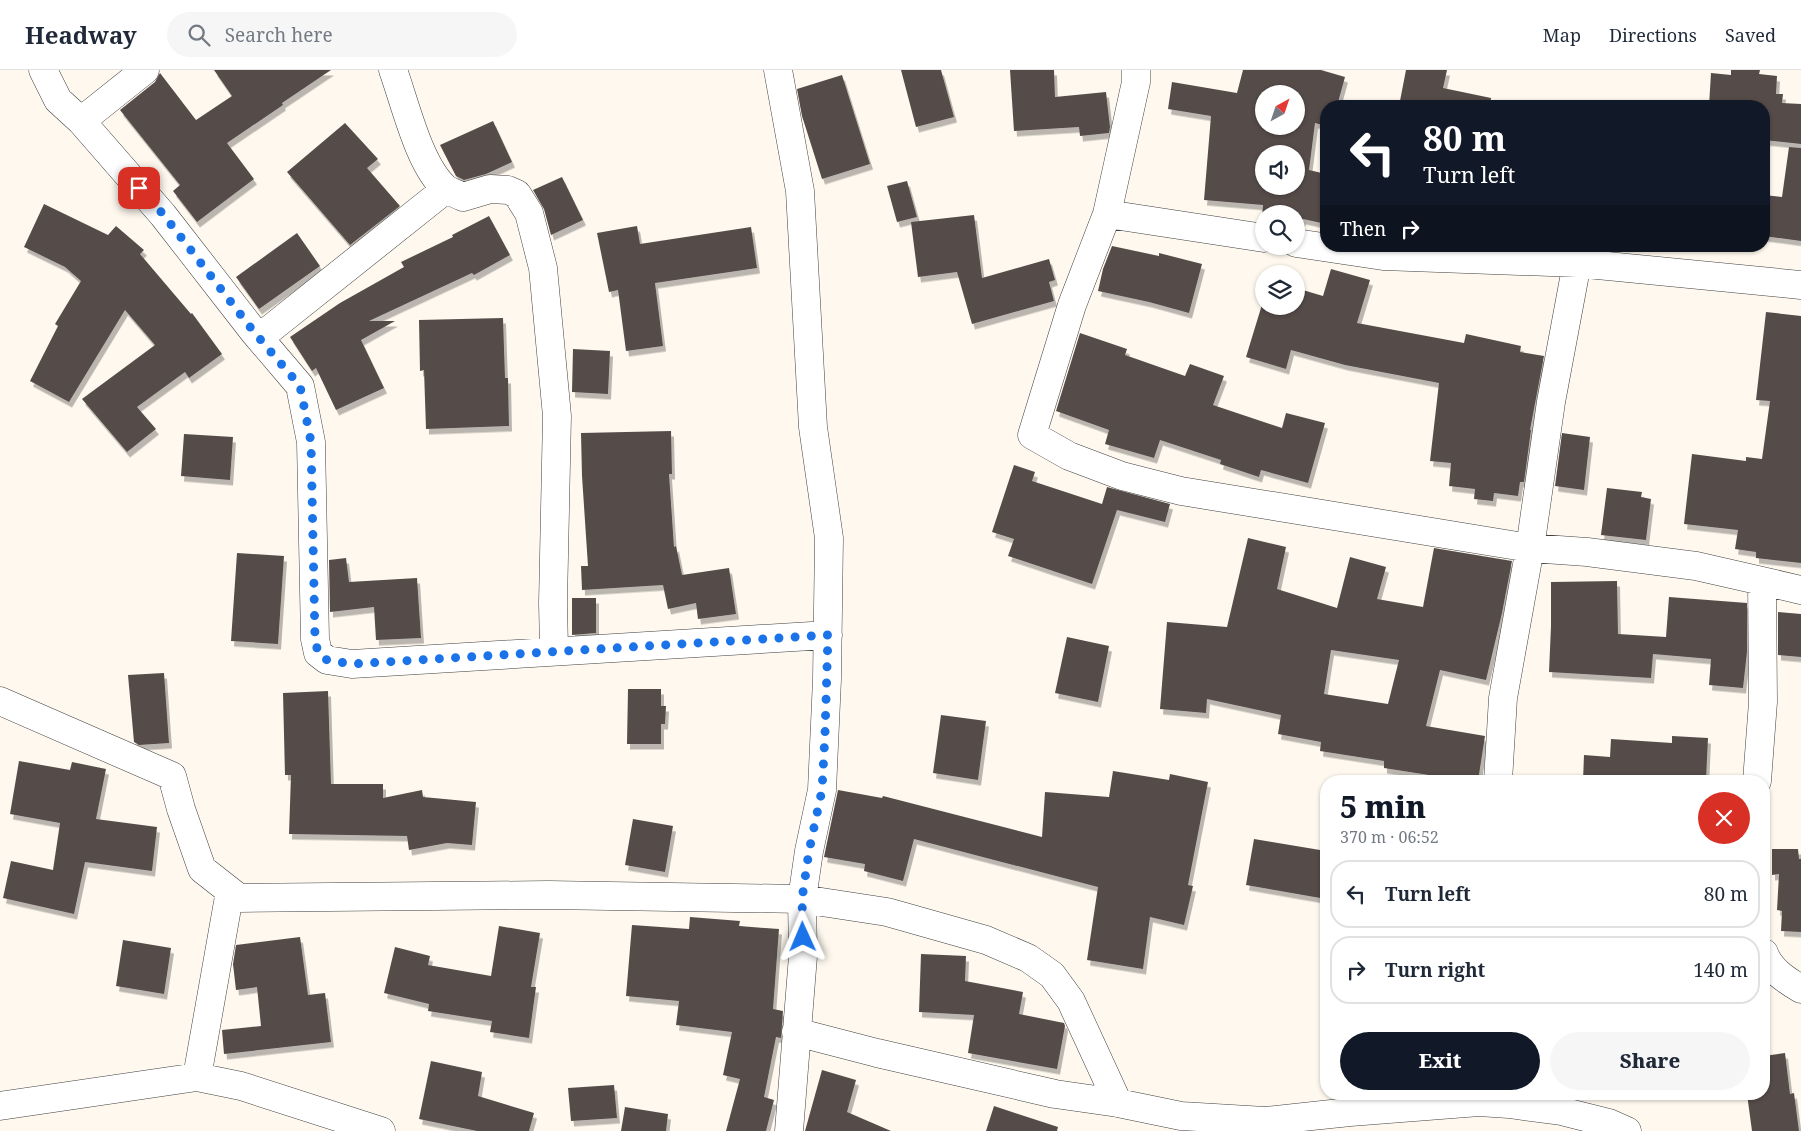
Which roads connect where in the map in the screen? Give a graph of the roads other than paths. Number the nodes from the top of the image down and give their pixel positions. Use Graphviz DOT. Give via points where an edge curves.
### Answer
graph roads {
  1 [pos="43,70"];
  2 [pos="145,70"];
  3 [pos="393,70"];
  4 [pos="1136,70"];
  5 [pos="781,71"];
  6 [pos="81,121"];
  7 [pos="446,189"];
  8 [pos="1106,214"];
  9 [pos="1255,237"];
  10 [pos="1305,244"];
  11 [pos="1320,247"];
  12 [pos="1356,252"];
  13 [pos="1576,263"];
  14 [pos="1801,285"];
  15 [pos="259,338"];
  16 [pos="1530,548"];
  17 [pos="1762,581"];
  18 [pos="1801,590"];
  19 [pos="828,635"];
  20 [pos="554,650"];
  21 [pos="0,700"];
  22 [pos="1498,775"];
  23 [pos="1757,775"];
  24 [pos="230,891"];
  25 [pos="802,899"];
  26 [pos="1770,963"];
  27 [pos="1801,989"];
  28 [pos="796,1032"];
  29 [pos="197,1077"];
  30 [pos="1461,1100"];
  31 [pos="1489,1100"];
  32 [pos="1118,1102"];
  33 [pos="0,1106"];
  34 [pos="381,1131"];
  35 [pos="789,1131"];
  36 [pos="1627,1131"];
  1 -- 6 [label="street" via="58,100"];
  2 -- 6 [label="street"];
  3 -- 7 [label="street" via="419,147 433,175"];
  4 -- 8 [label="street"];
  5 -- 19 [label="street" via="800,191 813,426 830,538"];
  6 -- 15 [label="street" via="163,214"];
  7 -- 15 [label="street"];
  7 -- 20 [label="street" via="462,197 490,189 517,194 529,213 543,268 557,416"];
  8 -- 9 [label="street"];
  8 -- 16 [label="street" via="1072,305 1032,435 1069,456 1122,476 1181,491"];
  10 -- 11 [label="street"];
  12 -- 13 [label="street" via="1383,256"];
  13 -- 14 [label="street"];
  13 -- 16 [label="street" via="1551,402"];
  15 -- 20 [label="street" via="300,386 311,442 315,639 318,653 327,660 352,664"];
  16 -- 17 [label="street" via="1696,566"];
  16 -- 22 [label="street" via="1504,698"];
  17 -- 18 [label="street"];
  17 -- 23 [label="street" via="1763,702"];
  19 -- 20 [label="street"];
  19 -- 25 [label="street" via="822,790"];
  21 -- 24 [label="street" via="172,776 202,869"];
  24 -- 25 [label="street" via="239,898 548,895"];
  24 -- 29 [label="street"];
  25 -- 28 [label="street" via="803,956"];
  25 -- 32 [label="street" via="887,912 986,940 1028,958 1052,975 1071,1001"];
  26 -- 27 [label="street" via="1783,978"];
  28 -- 32 [label="street" via="1055,1094"];
  28 -- 35 [label="street"];
  29 -- 33 [label="street"];
  29 -- 34 [label="street" via="241,1086"];
  30 -- 32 [label="street" via="1265,1121 1180,1116"];
  31 -- 36 [label="street" via="1561,1111"];
}
